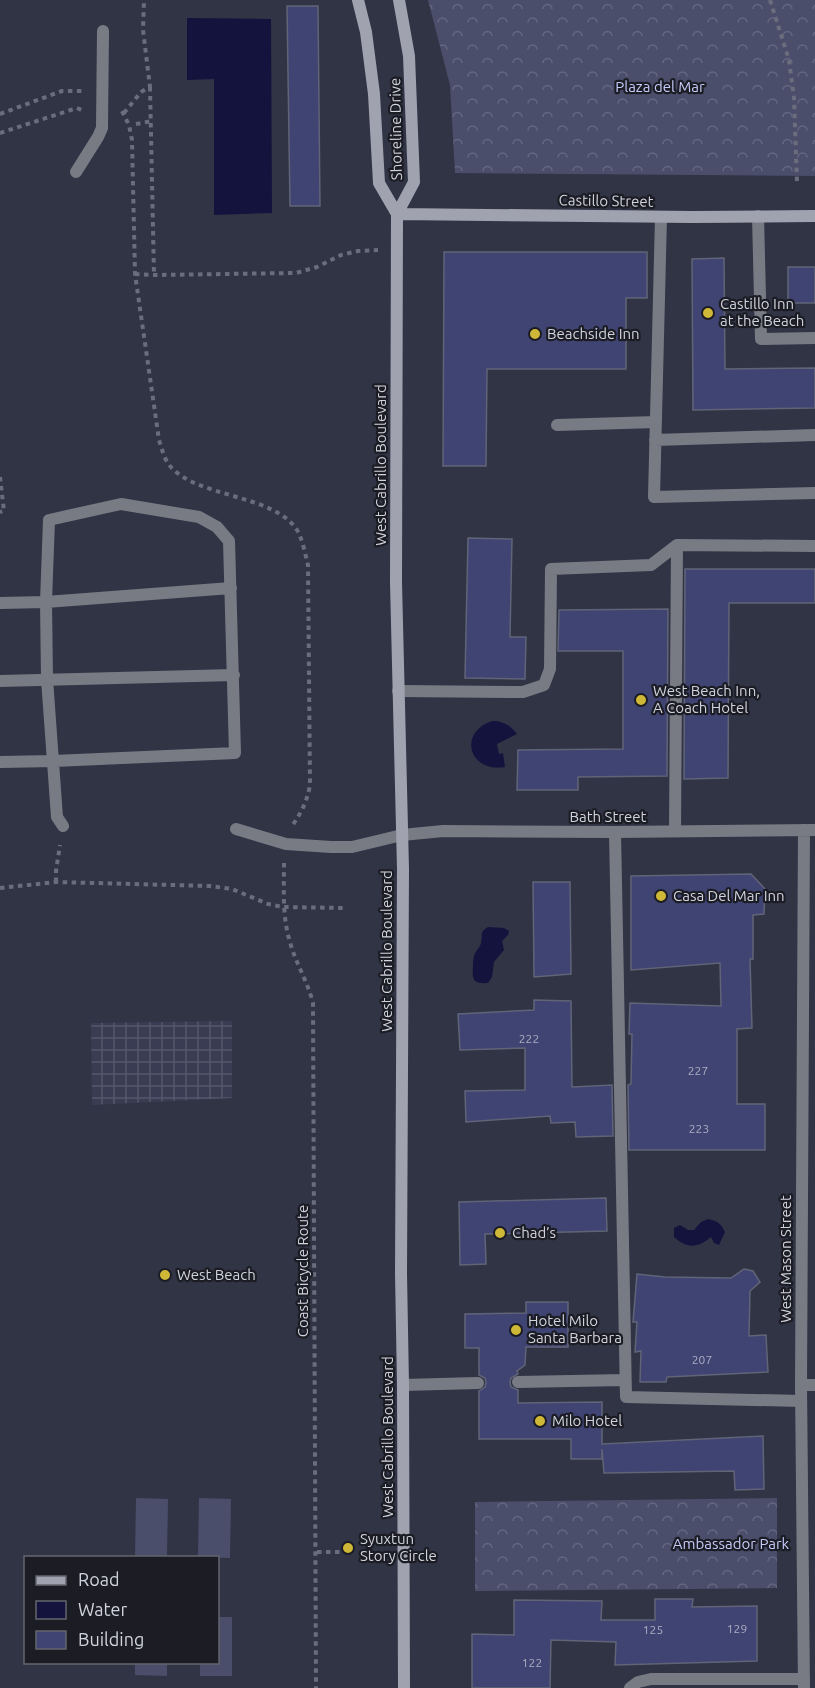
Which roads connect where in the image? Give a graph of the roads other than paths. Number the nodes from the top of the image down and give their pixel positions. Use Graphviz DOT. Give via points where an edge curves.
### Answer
graph roads {
  1 [pos="358,0"];
  2 [pos="399,0"];
  3 [pos="103,31"];
  4 [pos="76,172"];
  5 [pos="396,214"];
  6 [pos="758,216"];
  7 [pos="815,216"];
  8 [pos="661,217"];
  9 [pos="815,338"];
  10 [pos="656,422"];
  11 [pos="558,425"];
  12 [pos="815,435"];
  13 [pos="656,440"];
  14 [pos="815,493"];
  15 [pos="677,545"];
  16 [pos="815,546"];
  17 [pos="231,588"];
  18 [pos="46,602"];
  19 [pos="0,603"];
  20 [pos="234,675"];
  21 [pos="47,679"];
  22 [pos="0,681"];
  23 [pos="398,691"];
  24 [pos="54,761"];
  25 [pos="0,762"];
  26 [pos="63,826"];
  27 [pos="236,829"];
  28 [pos="809,830"];
  29 [pos="675,831"];
  30 [pos="615,832"];
  31 [pos="402,835"];
  32 [pos="625,1380"];
  33 [pos="518,1382"];
  34 [pos="478,1383"];
  35 [pos="403,1385"];
  36 [pos="801,1385"];
  37 [pos="815,1385"];
  38 [pos="801,1401"];
  39 [pos="804,1684"];
  40 [pos="404,1688"];
  41 [pos="630,1688"];
  1 -- 5 [label="main road, Shoreline Drive" via="373,84 379,183"];
  2 -- 5 [label="main road, Shoreline Drive" via="409,56 414,182"];
  3 -- 4 [label="street" via="102,128"];
  5 -- 8 [label="main road, Castillo Street"];
  5 -- 23 [label="main road, West Cabrillo Boulevard"];
  6 -- 7 [label="main road, Castillo Street"];
  6 -- 8 [label="main road, Castillo Street"];
  6 -- 9 [label="street" via="761,339"];
  8 -- 10 [label="street"];
  10 -- 11 [label="street"];
  10 -- 13 [label="street"];
  12 -- 13 [label="street"];
  13 -- 14 [label="street" via="654,497"];
  15 -- 16 [label="street"];
  15 -- 23 [label="street" via="651,565 551,568 550,669 544,685 523,692"];
  15 -- 29 [label="street"];
  17 -- 18 [label="street"];
  17 -- 18 [label="street" via="229,541 217,527 200,517 121,504 49,520"];
  17 -- 20 [label="street"];
  18 -- 19 [label="street"];
  18 -- 21 [label="street"];
  20 -- 21 [label="street"];
  20 -- 24 [label="street" via="235,753"];
  21 -- 22 [label="street"];
  21 -- 24 [label="street"];
  23 -- 31 [label="main road, West Cabrillo Boulevard"];
  24 -- 25 [label="street"];
  24 -- 26 [label="street" via="57,817"];
  27 -- 31 [label="street, Bath Street" via="286,844 331,847 352,847"];
  28 -- 29 [label="street, Bath Street"];
  28 -- 36 [label="street, West Mason Street"];
  29 -- 30 [label="street, Bath Street"];
  30 -- 31 [label="street, Bath Street" via="443,831"];
  30 -- 32 [label="street"];
  31 -- 35 [label="main road, West Cabrillo Boulevard"];
  32 -- 33 [label="street"];
  32 -- 38 [label="street" via="626,1397"];
  34 -- 35 [label="street"];
  35 -- 40 [label="main road, West Cabrillo Boulevard"];
  36 -- 37 [label="street"];
  36 -- 38 [label="street, West Mason Street"];
  38 -- 39 [label="street, West Mason Street"];
  39 -- 41 [label="street" via="651,1679"];
}
